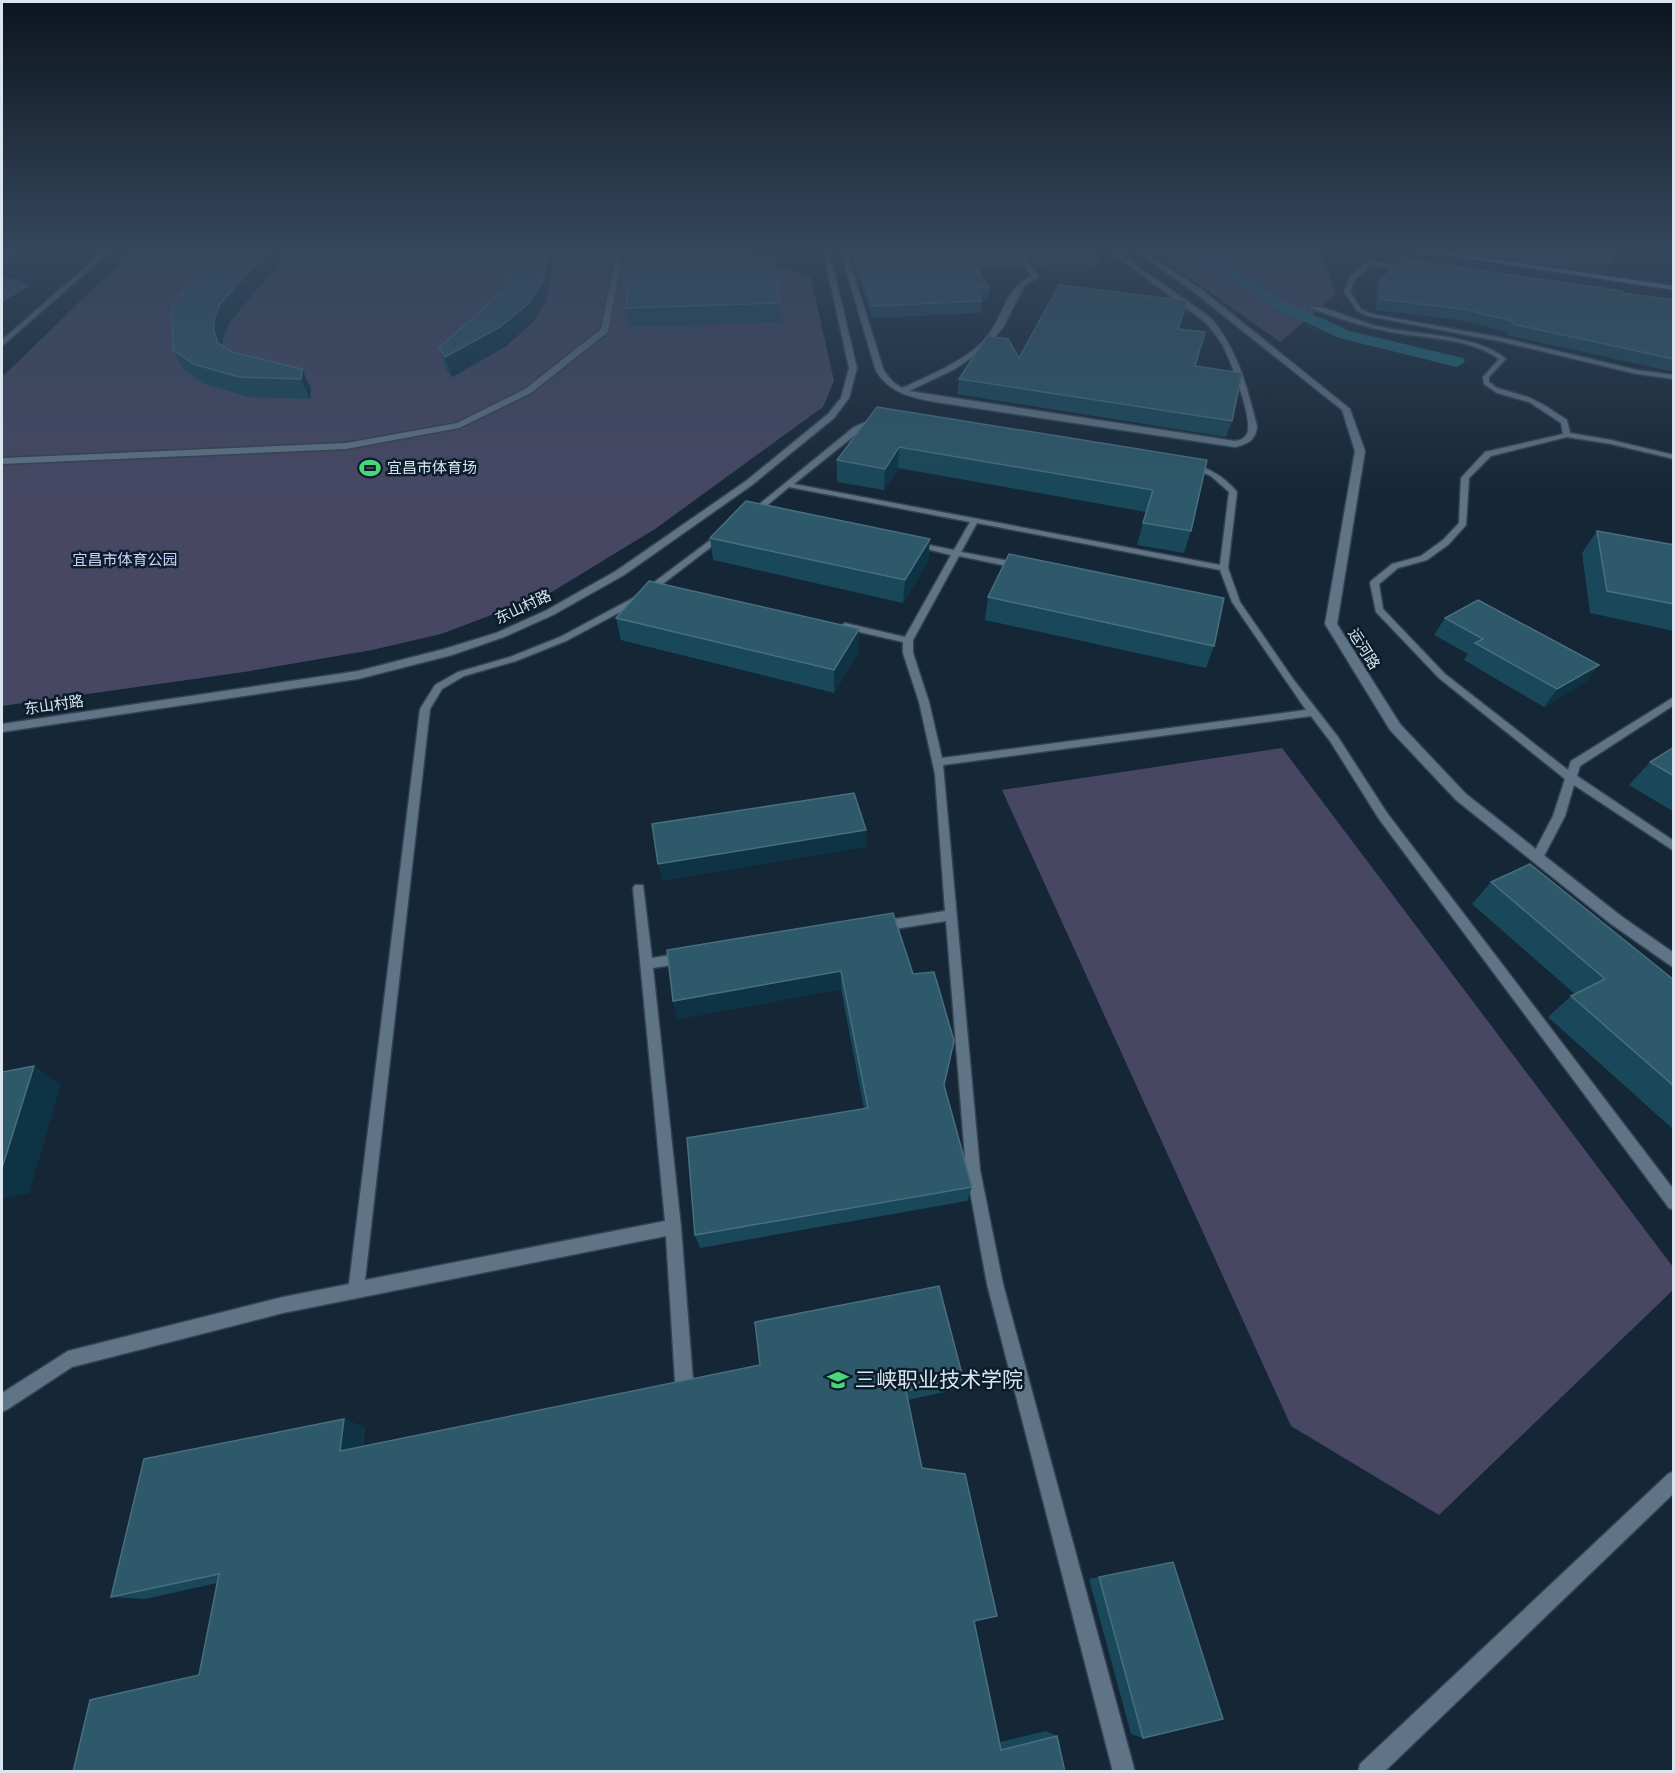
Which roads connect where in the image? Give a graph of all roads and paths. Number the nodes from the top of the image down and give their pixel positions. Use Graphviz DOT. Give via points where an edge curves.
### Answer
graph roads {
  1 [pos="15,333"];
  2 [pos="602,333"];
  3 [pos="845,333"];
  4 [pos="869,333"];
  5 [pos="996,333"];
  6 [pos="1220,333"];
  7 [pos="1250,333"];
  8 [pos="1405,333"];
  9 [pos="1464,333"];
  10 [pos="2,344"];
  11 [pos="1674,377"];
  12 [pos="902,391"];
  13 [pos="889,416"];
  14 [pos="1567,435"];
  15 [pos="1674,458"];
  16 [pos="2,461"];
  17 [pos="1180,463"];
  18 [pos="789,485"];
  19 [pos="975,520"];
  20 [pos="899,542"];
  21 [pos="956,553"];
  22 [pos="1036,568"];
  23 [pos="1224,568"];
  24 [pos="839,625"];
  25 [pos="908,640"];
  26 [pos="1674,700"];
  27 [pos="1314,712"];
  28 [pos="2,728"];
  29 [pos="938,762"];
  30 [pos="1571,778"];
  31 [pos="1674,847"];
  32 [pos="1537,858"];
  33 [pos="639,888"];
  34 [pos="950,915"];
  35 [pos="868,928"];
  36 [pos="693,957"];
  37 [pos="1674,962"];
  38 [pos="646,964"];
  39 [pos="1674,1203"];
  40 [pos="673,1227"];
  41 [pos="356,1290"];
  42 [pos="684,1381"];
  43 [pos="2,1403"];
  44 [pos="1674,1480"];
  45 [pos="1124,1772"];
  46 [pos="1368,1772"];
  1 -- 10 [label="street"];
  2 -- 16 [label="street" via="528,391 459,425 346,446"];
  3 -- 28 [label="street, 东山村路" via="853,368 845,398 831,416 749,483 620,573 549,613 448,652 358,675"];
  4 -- 12 [label="street" via="880,370 891,386"];
  5 -- 12 [label="street" via="967,356"];
  6 -- 12 [label="street" via="1232,352 1253,426 1252,436 1246,442 1235,444"];
  7 -- 32 [label="street, 运河路" via="1346,409 1359,451 1331,624 1395,727 1461,797"];
  8 -- 14 [label="lane" via="1498,354 1503,359 1486,377 1486,383 1551,413 1564,422"];
  9 -- 11 [label="lane"];
  13 -- 18 [label="lane" via="871,420 857,429"];
  14 -- 15 [label="lane"];
  14 -- 30 [label="lane" via="1488,454 1465,478 1463,523 1424,558 1395,566 1374,583 1379,610 1442,676"];
  17 -- 23 [label="lane" via="1204,469 1223,480 1233,492"];
  18 -- 19 [label="lane"];
  18 -- 41 [label="lane" via="661,588 563,639 461,674 438,687 425,709"];
  19 -- 21 [label="lane"];
  19 -- 23 [label="lane"];
  20 -- 21 [label="lane"];
  21 -- 22 [label="lane"];
  21 -- 25 [label="lane"];
  23 -- 27 [label="lane" via="1235,607"];
  24 -- 25 [label="lane"];
  25 -- 29 [label="lane" via="908,653"];
  26 -- 30 [label="lane" via="1575,764"];
  27 -- 29 [label="lane"];
  27 -- 39 [label="lane" via="1383,816"];
  29 -- 34 [label="lane"];
  30 -- 31 [label="lane"];
  30 -- 32 [label="lane" via="1559,816"];
  32 -- 37 [label="street, 运河路"];
  33 -- 38 [label="lane"];
  34 -- 35 [label="lane"];
  34 -- 45 [label="lane" via="973,1170 995,1284"];
  36 -- 38 [label="lane"];
  38 -- 40 [label="lane"];
  40 -- 41 [label="lane"];
  40 -- 42 [label="lane"];
  41 -- 43 [label="lane" via="68,1359"];
  44 -- 46 [label="lane"];
}
